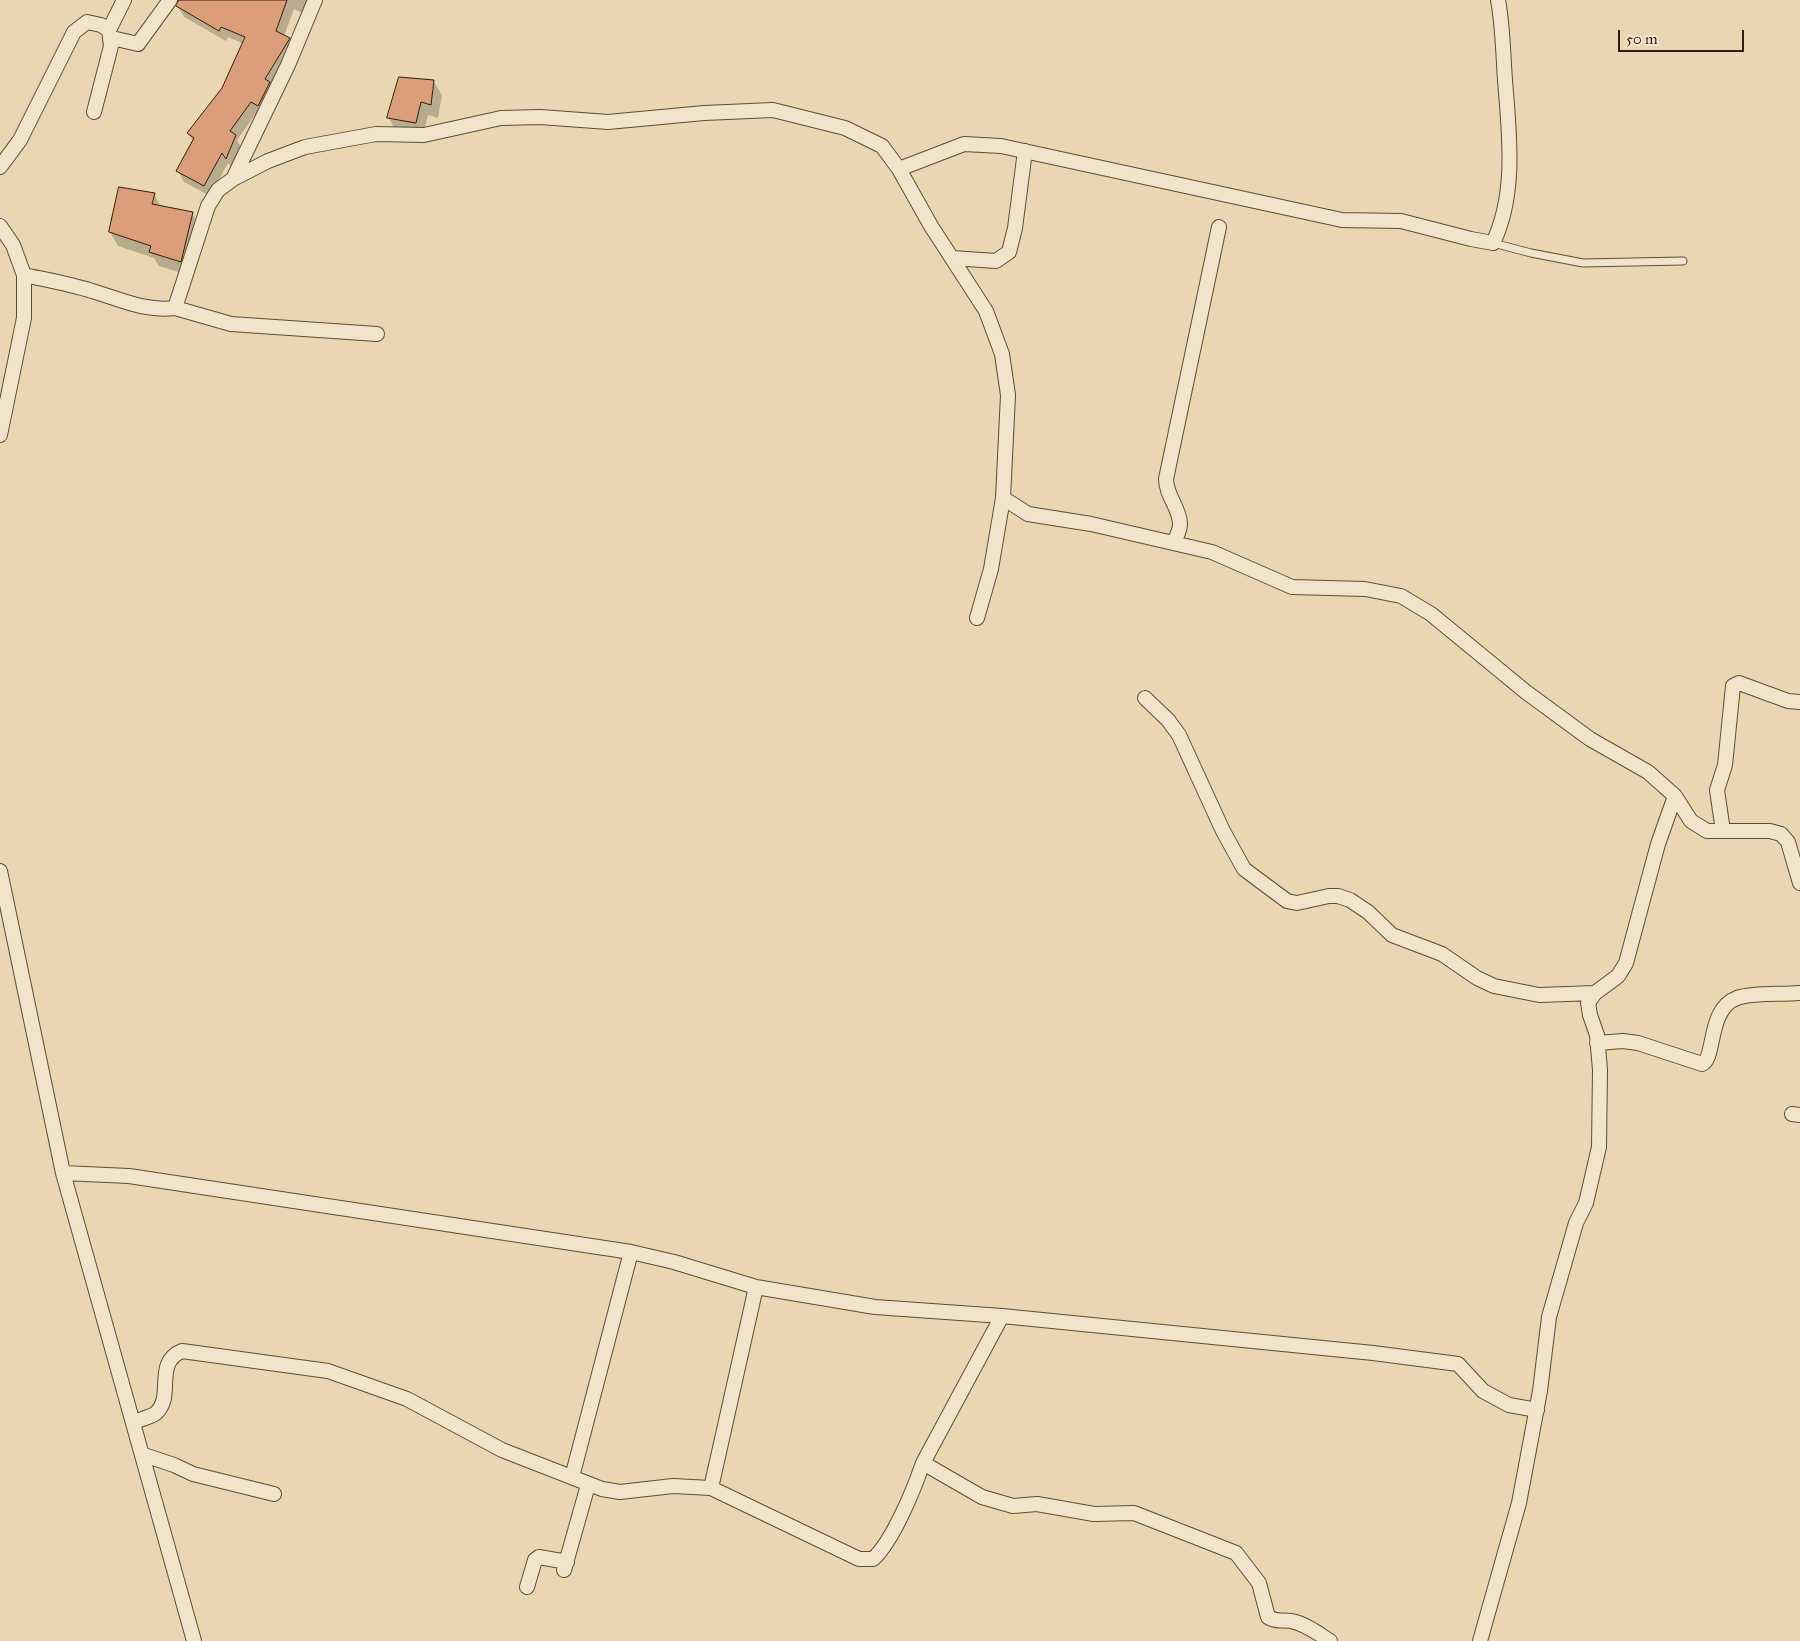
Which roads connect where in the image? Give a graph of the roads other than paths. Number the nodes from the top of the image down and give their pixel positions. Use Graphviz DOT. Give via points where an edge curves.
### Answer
graph roads {
  1 [pos="124,0"];
  2 [pos="170,0"];
  3 [pos="315,0"];
  4 [pos="1498,0"];
  5 [pos="111,34"];
  6 [pos="94,112"];
  7 [pos="1025,151"];
  8 [pos="0,167"];
  9 [pos="899,168"];
  10 [pos="233,179"];
  11 [pos="0,226"];
  12 [pos="1219,227"];
  13 [pos="1493,243"];
  14 [pos="952,258"];
  15 [pos="1683,261"];
  16 [pos="24,275"];
  17 [pos="175,308"];
  18 [pos="377,334"];
  19 [pos="0,435"];
  20 [pos="1003,498"];
  21 [pos="1174,544"];
  22 [pos="977,618"];
  23 [pos="1145,698"];
  24 [pos="1800,702"];
  25 [pos="1675,796"];
  26 [pos="1724,831"];
  27 [pos="0,871"];
  28 [pos="1800,883"];
  29 [pos="1595,993"];
  30 [pos="1800,994"];
  31 [pos="1598,1042"];
  32 [pos="63,1173"];
  33 [pos="630,1252"];
  34 [pos="756,1287"];
  35 [pos="1002,1316"];
  36 [pos="1537,1410"];
  37 [pos="134,1422"];
  38 [pos="144,1455"];
  39 [pos="923,1463"];
  40 [pos="572,1477"];
  41 [pos="588,1485"];
  42 [pos="712,1488"];
  43 [pos="274,1494"];
  44 [pos="527,1587"];
  45 [pos="194,1641"];
  46 [pos="1330,1641"];
  47 [pos="1480,1641"];
  1 -- 5 [label="street"];
  2 -- 5 [label="street" via="138,44"];
  3 -- 10 [label="street" via="288,65"];
  4 -- 13 [label="street" via="1503,29 1510,156 1502,224"];
  5 -- 6 [label="street"];
  5 -- 8 [label="street" via="101,25 87,22 74,32 20,140"];
  7 -- 9 [label="street" via="964,144"];
  7 -- 13 [label="street" via="1342,220 1401,220"];
  7 -- 14 [label="street" via="1009,252 996,261"];
  9 -- 10 [label="street" via="882,146 845,128 773,110 608,122 501,118 424,135 376,134 339,139 305,147"];
  9 -- 14 [label="street" via="930,226"];
  10 -- 17 [label="street" via="218,190 208,206"];
  11 -- 16 [label="street" via="13,245"];
  12 -- 21 [label="street" via="1166,479 1167,492 1179,518"];
  13 -- 15 [label="lane" via="1582,262"];
  14 -- 20 [label="street" via="986,311 1002,354 1008,395"];
  16 -- 17 [label="street" via="68,284 142,308"];
  16 -- 19 [label="street" via="24,318"];
  17 -- 18 [label="street" via="231,324"];
  20 -- 21 [label="street" via="1028,514 1091,524"];
  20 -- 22 [label="street" via="991,569"];
  21 -- 25 [label="street" via="1212,552 1292,587 1366,589 1401,596 1432,614 1526,692 1583,734 1648,772"];
  23 -- 29 [label="street" via="1179,735 1244,869 1287,901 1297,903 1329,896 1350,900 1392,935 1442,954 1494,986 1538,995"];
  24 -- 26 [label="street" via="1788,701 1739,683 1733,686 1725,765 1717,790"];
  25 -- 26 [label="street" via="1691,821 1707,831"];
  25 -- 29 [label="street" via="1658,844 1626,963 1618,976"];
  26 -- 28 [label="street" via="1782,834 1788,842"];
  27 -- 32 [label="street"];
  29 -- 31 [label="street" via="1588,1003"];
  30 -- 31 [label="street" via="1747,996 1732,1001 1716,1022 1708,1058 1702,1064 1638,1043"];
  31 -- 36 [label="street" via="1599,1147 1586,1203 1576,1223 1549,1317"];
  32 -- 33 [label="street" via="129,1176"];
  32 -- 37 [label="street"];
  33 -- 34 [label="street"];
  33 -- 40 [label="street"];
  34 -- 35 [label="street" via="875,1307"];
  34 -- 42 [label="street"];
  35 -- 36 [label="street" via="1372,1352 1458,1364 1483,1391 1509,1405"];
  35 -- 39 [label="street"];
  36 -- 47 [label="street" via="1512,1533"];
  37 -- 38 [label="street"];
  37 -- 40 [label="street" via="155,1414 160,1408 168,1362 174,1354 182,1351 328,1371 408,1399 502,1450"];
  38 -- 43 [label="street" via="193,1474"];
  38 -- 45 [label="street"];
  39 -- 42 [label="street" via="914,1490 884,1549 873,1559 859,1559"];
  39 -- 46 [label="street" via="968,1490 1013,1506 1037,1504 1094,1514 1134,1513 1236,1553 1259,1583 1268,1617 1275,1622 1290,1620"];
  40 -- 41 [label="street"];
  41 -- 42 [label="street" via="620,1492 673,1486"];
  41 -- 44 [label="street" via="566,1566 538,1557"];
}
